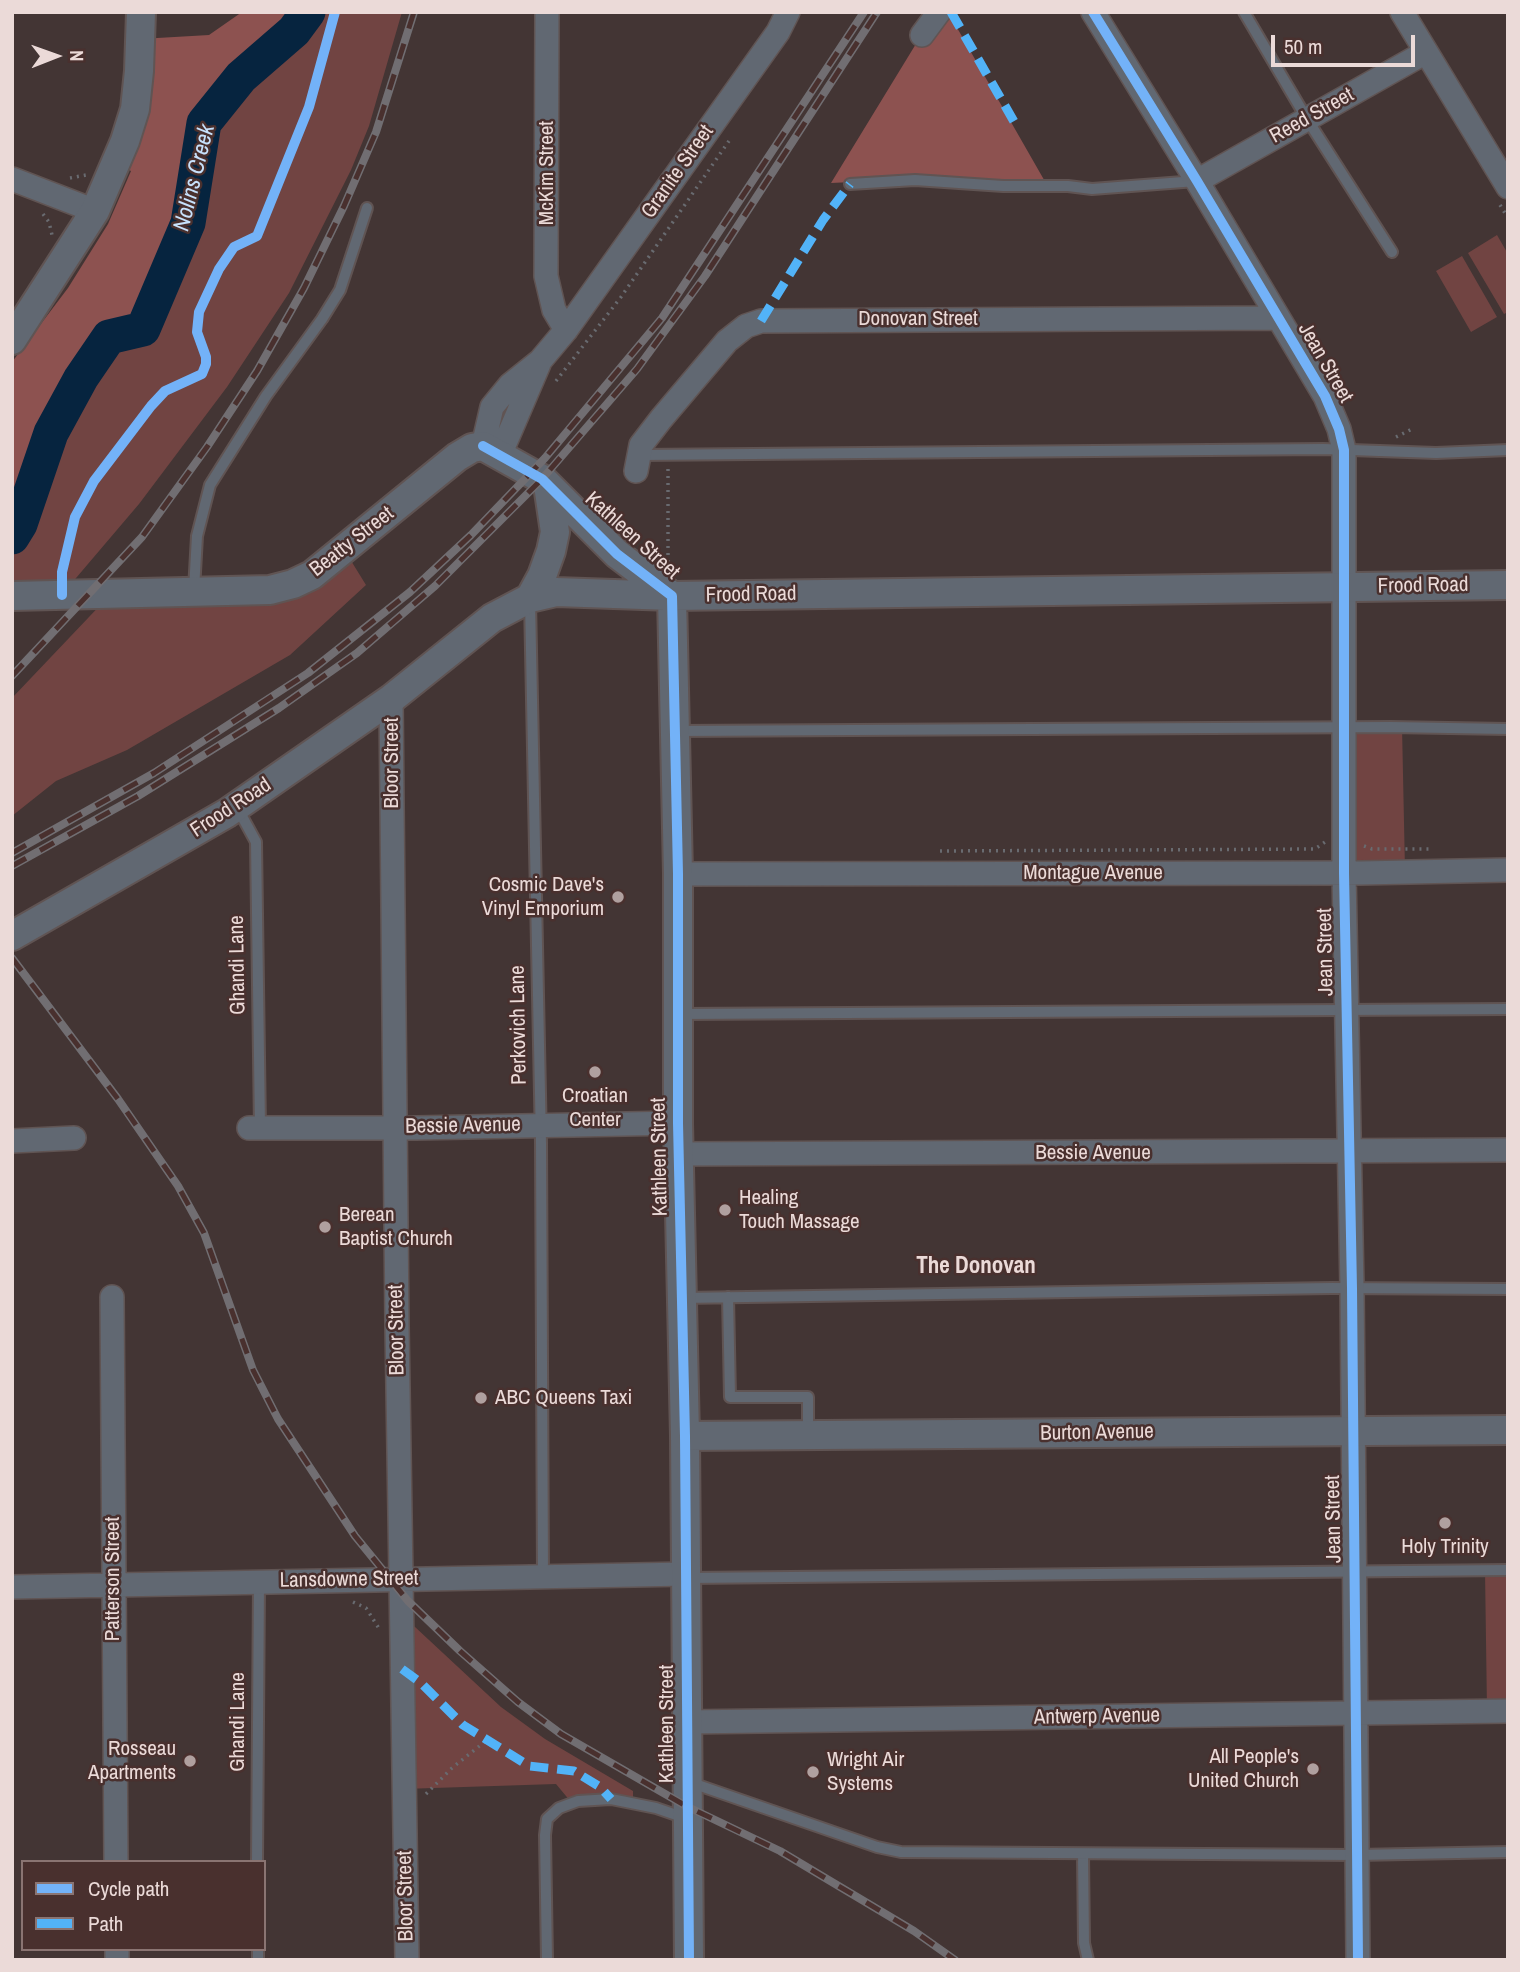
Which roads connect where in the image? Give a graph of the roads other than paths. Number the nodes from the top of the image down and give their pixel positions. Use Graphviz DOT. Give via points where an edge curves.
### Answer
graph roads {
  1 [pos="141,12"];
  2 [pos="547,12"];
  3 [pos="788,12"];
  4 [pos="939,12"];
  5 [pos="1093,12"];
  6 [pos="1244,12"];
  7 [pos="1402,12"];
  8 [pos="922,35"];
  9 [pos="1426,52"];
  10 [pos="1307,119"];
  11 [pos="12,179"];
  12 [pos="1197,181"];
  13 [pos="850,184"];
  14 [pos="1508,187"];
  15 [pos="367,208"];
  16 [pos="95,211"];
  17 [pos="1392,252"];
  18 [pos="1277,318"];
  19 [pos="566,330"];
  20 [pos="12,340"];
  21 [pos="1344,450"];
  22 [pos="1508,450"];
  23 [pos="491,451"];
  24 [pos="638,463"];
  25 [pos="548,485"];
  26 [pos="1508,585"];
  27 [pos="1345,586"];
  28 [pos="194,592"];
  29 [pos="12,596"];
  30 [pos="672,596"];
  31 [pos="530,598"];
  32 [pos="391,699"];
  33 [pos="1344,728"];
  34 [pos="1508,729"];
  35 [pos="675,731"];
  36 [pos="236,807"];
  37 [pos="1508,870"];
  38 [pos="1344,873"];
  39 [pos="678,874"];
  40 [pos="12,936"];
  41 [pos="1347,1009"];
  42 [pos="1508,1009"];
  43 [pos="678,1014"];
  44 [pos="678,1123"];
  45 [pos="540,1125"];
  46 [pos="395,1127"];
  47 [pos="254,1128"];
  48 [pos="74,1138"];
  49 [pos="12,1141"];
  50 [pos="1508,1150"];
  51 [pos="1350,1151"];
  52 [pos="679,1154"];
  53 [pos="1352,1288"];
  54 [pos="1508,1289"];
  55 [pos="112,1297"];
  56 [pos="728,1297"];
  57 [pos="682,1298"];
  58 [pos="1508,1430"];
  59 [pos="1352,1431"];
  60 [pos="685,1436"];
  61 [pos="808,1436"];
  62 [pos="1508,1570"];
  63 [pos="1354,1571"];
  64 [pos="686,1576"];
  65 [pos="401,1578"];
  66 [pos="544,1578"];
  67 [pos="258,1582"];
  68 [pos="113,1585"];
  69 [pos="12,1587"];
  70 [pos="1508,1711"];
  71 [pos="1356,1713"];
  72 [pos="687,1722"];
  73 [pos="686,1781"];
  74 [pos="687,1819"];
  75 [pos="1508,1852"];
  76 [pos="1083,1854"];
  77 [pos="1357,1855"];
  78 [pos="116,1860"];
  79 [pos="257,1860"];
  80 [pos="407,1960"];
  81 [pos="547,1960"];
  82 [pos="689,1960"];
  83 [pos="1088,1960"];
  84 [pos="1358,1960"];
  1 -- 16 [label="street" via="135,109"];
  2 -- 19 [label="street, McKim Street" via="546,276 554,310"];
  3 -- 19 [label="street, Granite Street"];
  4 -- 8 [label="street"];
  5 -- 12 [label="street, Jean Street"];
  6 -- 10 [label="lane"];
  7 -- 9 [label="street"];
  9 -- 10 [label="street, Reed Street"];
  9 -- 14 [label="street"];
  10 -- 12 [label="street, Reed Street"];
  10 -- 17 [label="lane"];
  11 -- 16 [label="street"];
  12 -- 13 [label="lane" via="1092,189 915,180"];
  12 -- 18 [label="street, Jean Street"];
  15 -- 28 [label="lane" via="340,290 210,485 197,536"];
  16 -- 20 [label="street"];
  18 -- 21 [label="street, Jean Street" via="1325,397"];
  18 -- 24 [label="street, Donovan Street" via="761,321 727,341 641,445"];
  19 -- 23 [label="street" via="492,408"];
  21 -- 22 [label="lane"];
  21 -- 24 [label="lane" via="669,454"];
  21 -- 27 [label="street, Jean Street"];
  23 -- 25 [label="street, Kathleen Street"];
  23 -- 28 [label="street, Beatty Street" via="472,448 457,457 312,575 270,590"];
  25 -- 30 [label="street, Kathleen Street" via="617,554"];
  25 -- 31 [label="street" via="555,532"];
  26 -- 27 [label="street, Frood Road"];
  27 -- 30 [label="street, Frood Road"];
  27 -- 33 [label="street, Jean Street"];
  28 -- 29 [label="street, Beatty Street"];
  30 -- 31 [label="street, Frood Road" via="556,592"];
  30 -- 35 [label="street, Kathleen Street"];
  31 -- 32 [label="street, Frood Road" via="492,618"];
  31 -- 45 [label="lane, Perkovich Lane"];
  32 -- 36 [label="street, Frood Road"];
  32 -- 46 [label="street, Bloor Street"];
  33 -- 34 [label="lane"];
  33 -- 35 [label="lane"];
  33 -- 38 [label="street, Jean Street"];
  35 -- 39 [label="street, Kathleen Street"];
  36 -- 40 [label="street, Frood Road"];
  36 -- 47 [label="lane, Ghandi Lane" via="256,842"];
  37 -- 38 [label="street, Montague Avenue"];
  38 -- 39 [label="street, Montague Avenue"];
  38 -- 41 [label="street, Jean Street"];
  39 -- 43 [label="street, Kathleen Street"];
  41 -- 42 [label="lane"];
  41 -- 43 [label="lane"];
  41 -- 51 [label="street, Jean Street"];
  43 -- 44 [label="street, Kathleen Street"];
  44 -- 45 [label="street, Bessie Avenue"];
  44 -- 52 [label="street, Kathleen Street"];
  45 -- 46 [label="street, Bessie Avenue"];
  45 -- 66 [label="lane, Perkovich Lane"];
  46 -- 47 [label="street, Bessie Avenue"];
  46 -- 65 [label="street, Bloor Street"];
  48 -- 49 [label="street"];
  50 -- 51 [label="street, Bessie Avenue"];
  51 -- 52 [label="street, Bessie Avenue"];
  51 -- 53 [label="street, Jean Street"];
  52 -- 57 [label="street, Kathleen Street"];
  53 -- 54 [label="lane"];
  53 -- 56 [label="lane"];
  53 -- 59 [label="street, Jean Street"];
  55 -- 68 [label="street, Patterson Street"];
  56 -- 57 [label="lane"];
  56 -- 61 [label="lane" via="730,1397 808,1397"];
  57 -- 60 [label="street, Kathleen Street"];
  58 -- 59 [label="street, Burton Avenue"];
  59 -- 61 [label="street, Burton Avenue"];
  59 -- 63 [label="street, Jean Street"];
  60 -- 61 [label="street, Burton Avenue"];
  60 -- 64 [label="street, Kathleen Street"];
  62 -- 63 [label="lane"];
  63 -- 64 [label="lane"];
  63 -- 71 [label="street, Jean Street"];
  64 -- 66 [label="street, Lansdowne Street"];
  64 -- 72 [label="street, Kathleen Street"];
  65 -- 66 [label="street, Lansdowne Street"];
  65 -- 67 [label="street, Lansdowne Street"];
  65 -- 80 [label="street, Bloor Street"];
  67 -- 68 [label="street, Lansdowne Street"];
  67 -- 79 [label="lane, Ghandi Lane"];
  68 -- 69 [label="street, Lansdowne Street"];
  68 -- 78 [label="street, Patterson Street"];
  70 -- 71 [label="street, Antwerp Avenue"];
  71 -- 72 [label="street, Antwerp Avenue"];
  71 -- 77 [label="street, Jean Street"];
  72 -- 73 [label="street, Kathleen Street"];
  73 -- 74 [label="street, Kathleen Street"];
  73 -- 76 [label="lane" via="888,1850"];
  74 -- 81 [label="lane" via="611,1799 578,1801 547,1819"];
  74 -- 82 [label="street, Kathleen Street"];
  75 -- 77 [label="lane"];
  76 -- 77 [label="lane"];
  76 -- 83 [label="lane"];
  77 -- 84 [label="street, Jean Street"];
}
